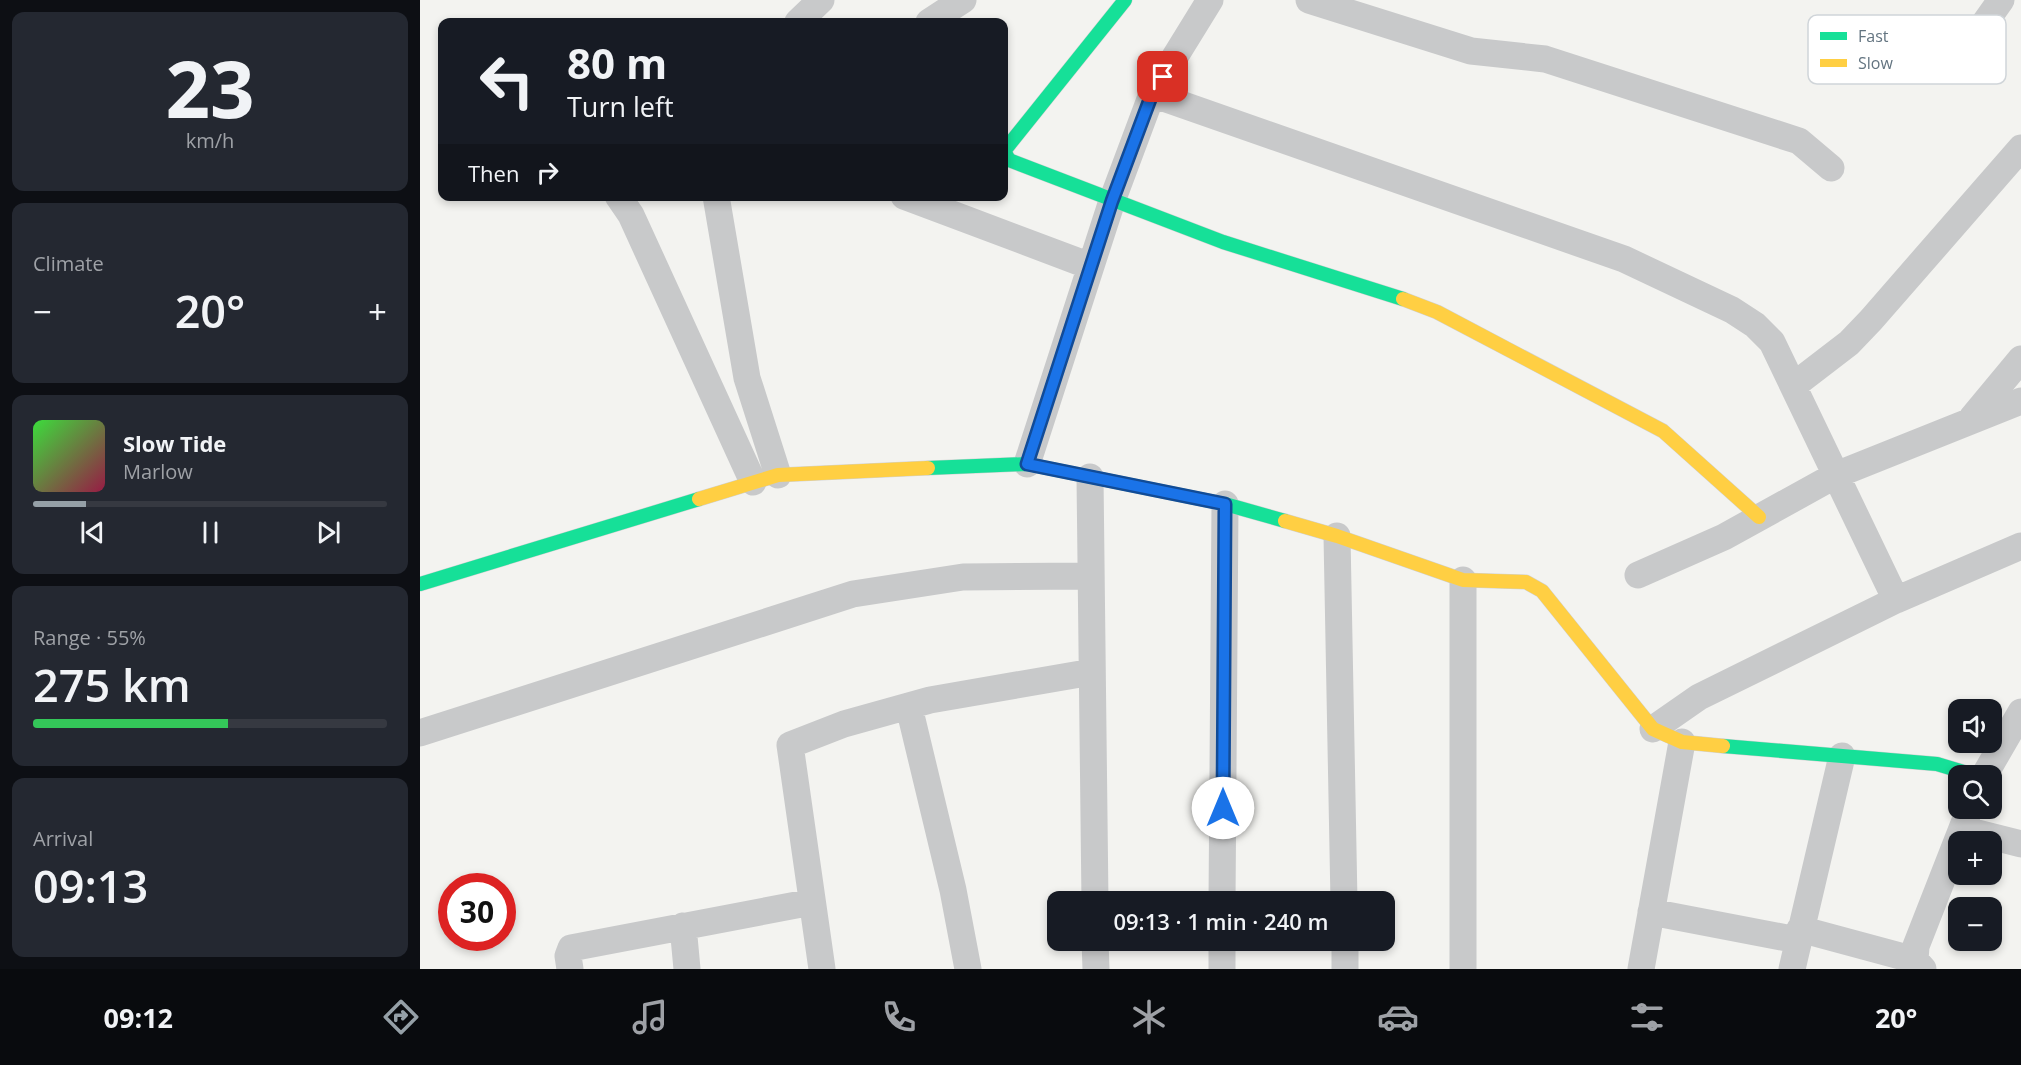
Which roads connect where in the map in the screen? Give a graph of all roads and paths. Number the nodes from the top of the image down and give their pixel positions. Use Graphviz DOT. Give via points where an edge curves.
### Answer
graph roads {
  1 [pos="821,0"];
  2 [pos="963,0"];
  3 [pos="1125,0"];
  4 [pos="1210,0"];
  5 [pos="1309,0"];
  6 [pos="2001,0"];
  7 [pos="1990,15"];
  8 [pos="802,18"];
  9 [pos="935,18"];
  10 [pos="1152,94"];
  11 [pos="1008,146"];
  12 [pos="2021,148"];
  13 [pos="1008,160"];
  14 [pos="1831,168"];
  15 [pos="621,201"];
  16 [pos="718,201"];
  17 [pos="917,201"];
  18 [pos="1112,201"];
  19 [pos="1090,266"];
  20 [pos="2021,359"];
  21 [pos="1792,386"];
  22 [pos="2021,401"];
  23 [pos="1970,422"];
  24 [pos="1027,464"];
  25 [pos="1836,475"];
  26 [pos="1090,477"];
  27 [pos="765,479"];
  28 [pos="1225,504"];
  29 [pos="1759,517"];
  30 [pos="1337,536"];
  31 [pos="2021,546"];
  32 [pos="1638,575"];
  33 [pos="1091,576"];
  34 [pos="1463,580"];
  35 [pos="420,584"];
  36 [pos="1896,600"];
  37 [pos="1092,672"];
  38 [pos="909,707"];
  39 [pos="2021,712"];
  40 [pos="1653,729"];
  41 [pos="420,733"];
  42 [pos="1682,742"];
  43 [pos="1842,756"];
  44 [pos="1990,765"];
  45 [pos="1948,767"];
  46 [pos="1966,819"];
  47 [pos="2021,844"];
  48 [pos="1095,891"];
  49 [pos="1222,891"];
  50 [pos="1344,891"];
  51 [pos="812,903"];
  52 [pos="1651,912"];
  53 [pos="682,926"];
  54 [pos="1798,934"];
  55 [pos="1095,951"];
  56 [pos="1222,951"];
  57 [pos="1345,951"];
  58 [pos="1919,964"];
  59 [pos="570,969"];
  60 [pos="687,969"];
  61 [pos="822,969"];
  62 [pos="968,969"];
  63 [pos="1096,969"];
  64 [pos="1222,969"];
  65 [pos="1345,969"];
  66 [pos="1463,969"];
  67 [pos="1641,969"];
  68 [pos="1792,969"];
  1 -- 8 [label="street"];
  2 -- 9 [label="street"];
  3 -- 11 [label="street"];
  4 -- 10 [label="street"];
  5 -- 14 [label="street" via="1471,51 1556,63 1799,141"];
  6 -- 7 [label="street"];
  10 -- 18 [label="street"];
  10 -- 21 [label="street" via="1624,259 1732,310 1755,325 1772,342"];
  12 -- 21 [label="street" via="1849,343"];
  13 -- 18 [label="street"];
  15 -- 27 [label="street"];
  16 -- 27 [label="street"];
  17 -- 19 [label="street"];
  18 -- 19 [label="street"];
  18 -- 29 [label="street" via="1437,312 1664,431"];
  19 -- 24 [label="street"];
  20 -- 23 [label="street"];
  21 -- 25 [label="street"];
  22 -- 23 [label="street"];
  23 -- 25 [label="street"];
  24 -- 26 [label="street"];
  24 -- 27 [label="street"];
  25 -- 29 [label="street"];
  25 -- 36 [label="street"];
  26 -- 28 [label="street"];
  26 -- 33 [label="street"];
  27 -- 35 [label="street"];
  28 -- 30 [label="street"];
  28 -- 49 [label="street"];
  29 -- 32 [label="street"];
  30 -- 34 [label="street"];
  30 -- 50 [label="street"];
  31 -- 36 [label="street"];
  33 -- 37 [label="street"];
  33 -- 41 [label="street" via="963,577 853,594"];
  34 -- 40 [label="street" via="1526,582 1542,591"];
  34 -- 66 [label="street"];
  36 -- 40 [label="street" via="1699,697"];
  37 -- 38 [label="street"];
  37 -- 48 [label="street"];
  38 -- 51 [label="street" via="844,724 790,745"];
  38 -- 62 [label="street" via="954,890"];
  39 -- 44 [label="street"];
  40 -- 42 [label="street"];
  42 -- 43 [label="street"];
  42 -- 52 [label="street"];
  43 -- 45 [label="street"];
  43 -- 54 [label="street"];
  46 -- 47 [label="street"];
  46 -- 58 [label="street" via="1916,946"];
  51 -- 53 [label="street"];
  51 -- 61 [label="street"];
  52 -- 54 [label="street"];
  52 -- 67 [label="street"];
  53 -- 59 [label="street" via="571,948"];
  53 -- 60 [label="street"];
  54 -- 58 [label="street"];
  54 -- 68 [label="street"];
  55 -- 63 [label="street"];
  56 -- 64 [label="street"];
  57 -- 65 [label="street"];
}
